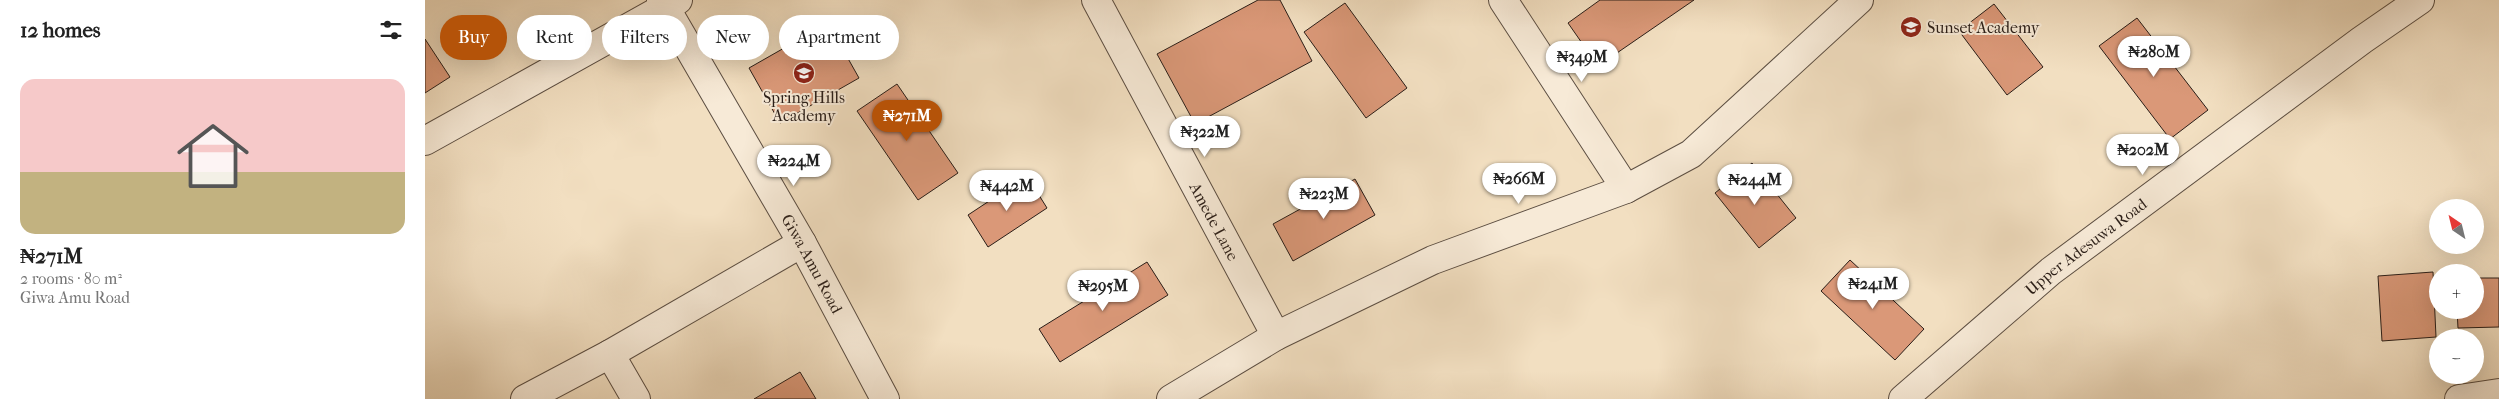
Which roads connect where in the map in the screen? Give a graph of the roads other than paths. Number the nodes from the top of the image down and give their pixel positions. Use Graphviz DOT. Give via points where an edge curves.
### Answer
graph roads {
  1 [pos="1096,0"];
  2 [pos="1503,0"];
  3 [pos="1859,0"];
  4 [pos="2420,0"];
  5 [pos="668,2"];
  6 [pos="425,141"];
  7 [pos="1625,189"];
  8 [pos="801,242"];
  9 [pos="1276,336"];
  10 [pos="610,354"];
  11 [pos="2499,393"];
  12 [pos="525,399"];
  13 [pos="636,399"];
  14 [pos="885,399"];
  15 [pos="1171,399"];
  16 [pos="1903,399"];
  17 [pos="2459,399"];
  1 -- 9 [label="street, Amede Lane"];
  2 -- 7 [label="street"];
  3 -- 7 [label="street" via="1691,154"];
  4 -- 16 [label="street, Upper Adesuwa Road" via="2051,271"];
  5 -- 6 [label="street"];
  5 -- 8 [label="street, Giwa Amu Road"];
  7 -- 9 [label="street" via="1433,260"];
  8 -- 10 [label="street"];
  8 -- 14 [label="street, Giwa Amu Road"];
  9 -- 15 [label="street"];
  10 -- 12 [label="street"];
  10 -- 13 [label="street"];
  11 -- 17 [label="street"];
}
